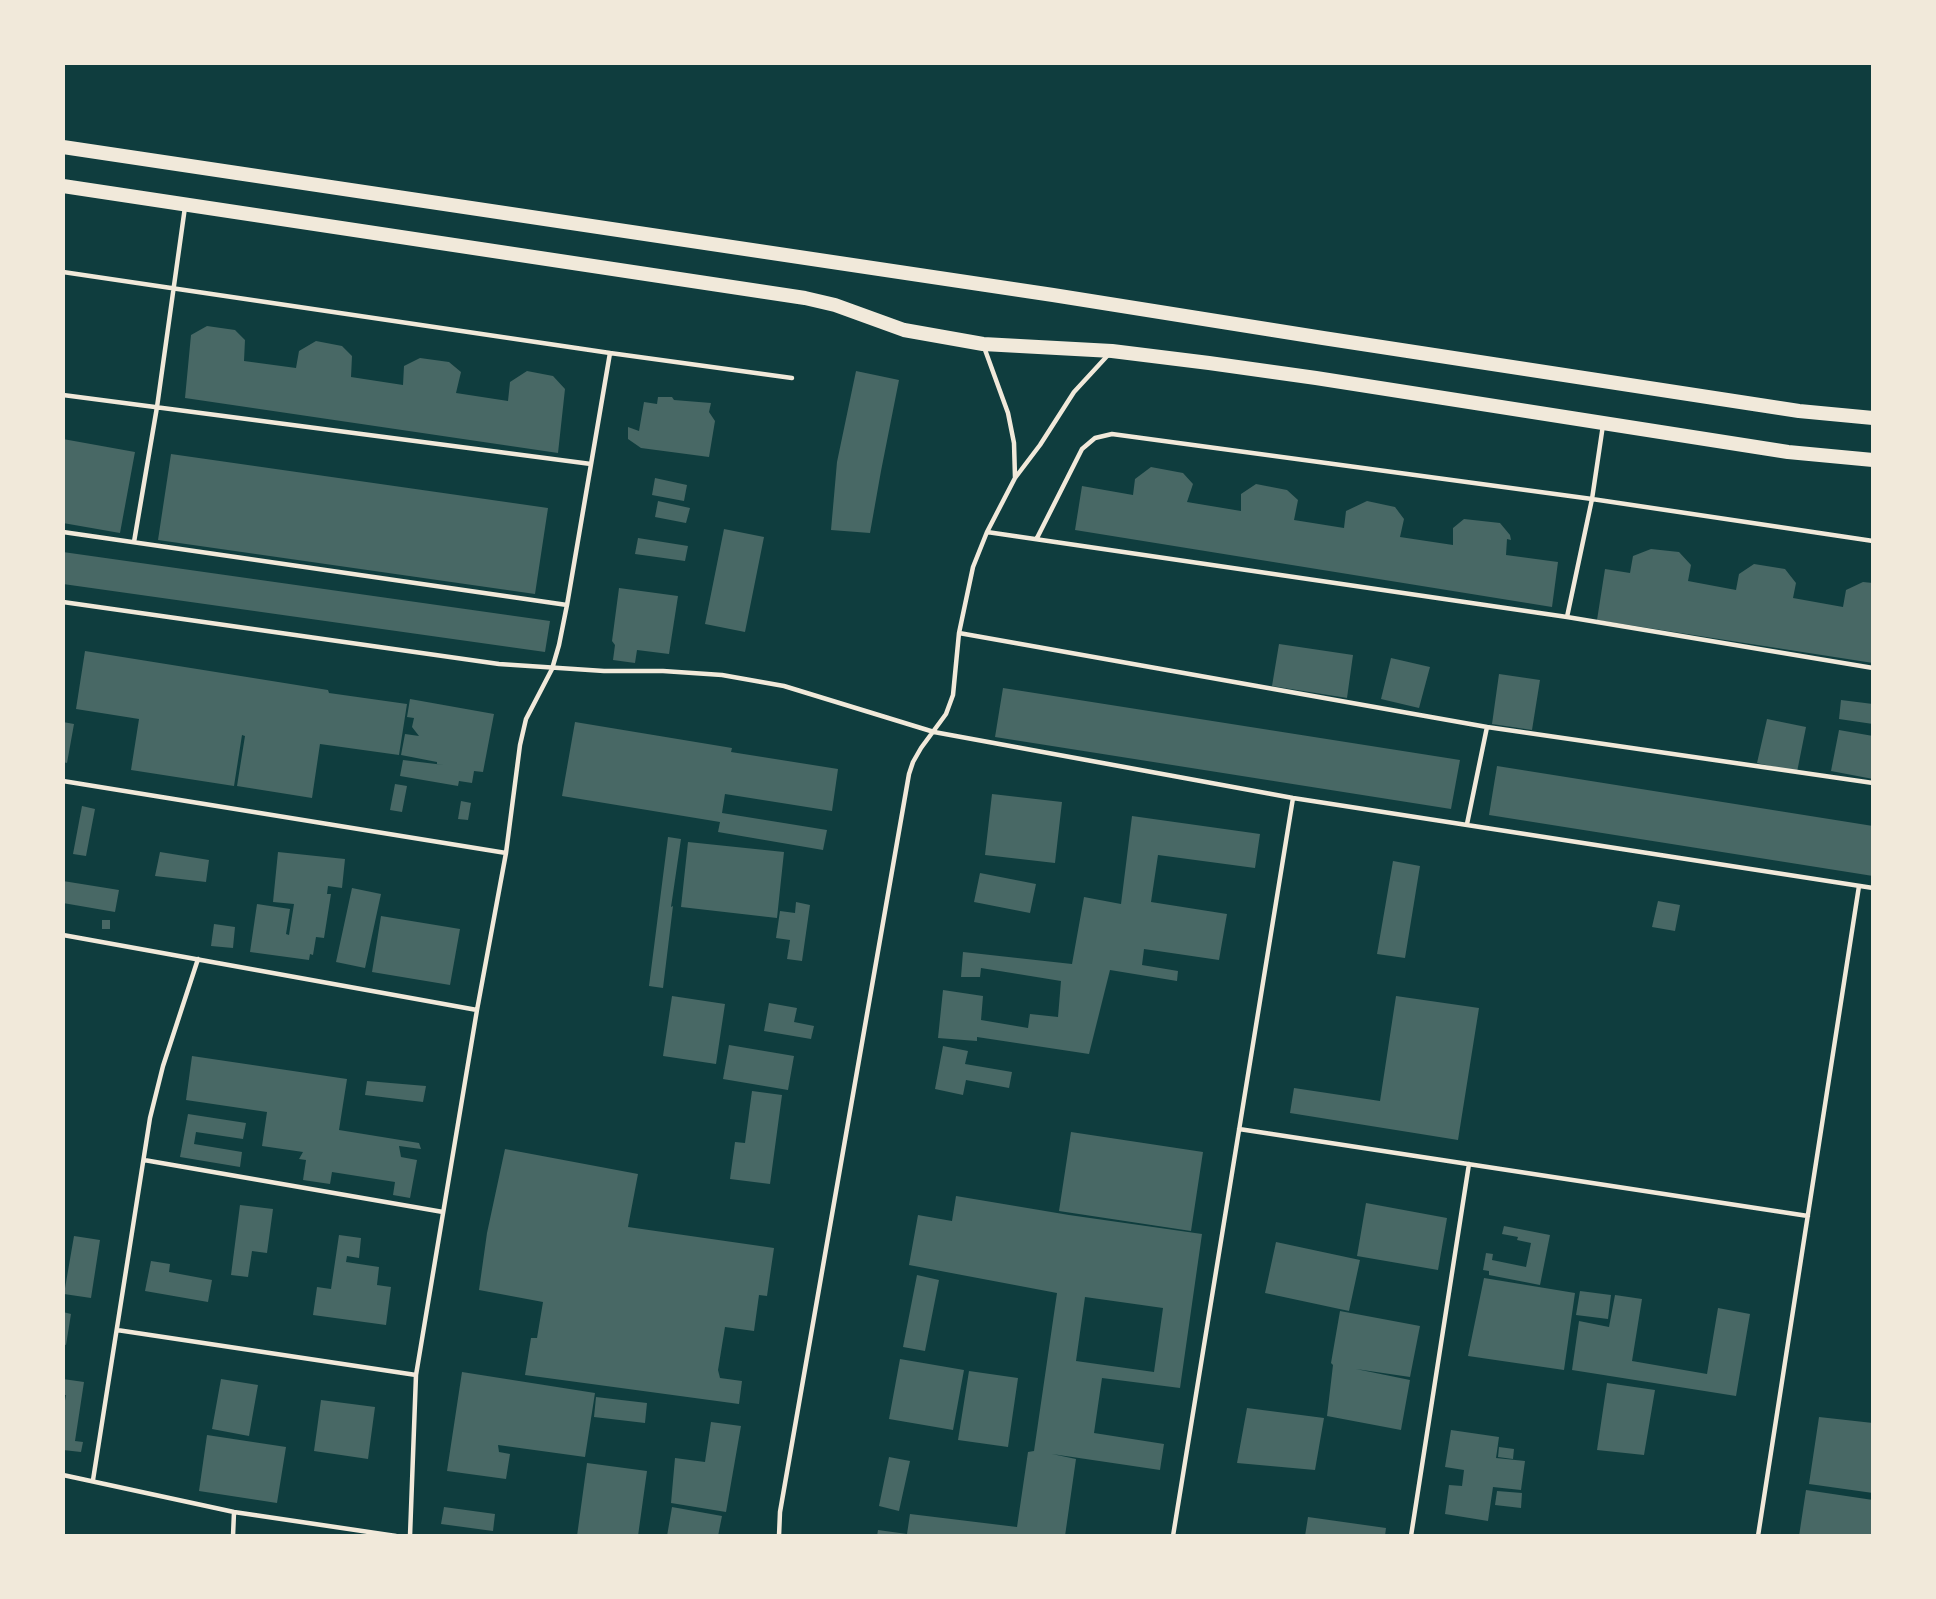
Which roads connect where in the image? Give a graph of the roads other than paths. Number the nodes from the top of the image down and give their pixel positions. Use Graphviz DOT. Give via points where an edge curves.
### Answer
graph roads {
  1 [pos="63,147"];
  2 [pos="63,186"];
  3 [pos="185,206"];
  4 [pos="63,272"];
  5 [pos="174,287"];
  6 [pos="983,344"];
  7 [pos="1112,351"];
  8 [pos="610,353"];
  9 [pos="792,378"];
  10 [pos="63,395"];
  11 [pos="157,407"];
  12 [pos="1873,418"];
  13 [pos="1604,424"];
  14 [pos="1873,460"];
  15 [pos="591,464"];
  16 [pos="1015,478"];
  17 [pos="1592,499"];
  18 [pos="63,531"];
  19 [pos="987,532"];
  20 [pos="1037,538"];
  21 [pos="1873,541"];
  22 [pos="134,542"];
  23 [pos="63,602"];
  24 [pos="567,605"];
  25 [pos="1567,617"];
  26 [pos="959,633"];
  27 [pos="552,668"];
  28 [pos="1873,668"];
  29 [pos="1487,727"];
  30 [pos="934,732"];
  31 [pos="63,781"];
  32 [pos="1873,783"];
  33 [pos="1293,798"];
  34 [pos="1467,824"];
  35 [pos="506,853"];
  36 [pos="1859,886"];
  37 [pos="1873,888"];
  38 [pos="63,935"];
  39 [pos="198,959"];
  40 [pos="477,1010"];
  41 [pos="1239,1129"];
  42 [pos="144,1160"];
  43 [pos="1469,1164"];
  44 [pos="443,1212"];
  45 [pos="1808,1216"];
  46 [pos="117,1330"];
  47 [pos="416,1376"];
  48 [pos="63,1475"];
  49 [pos="93,1480"];
  50 [pos="234,1512"];
  51 [pos="233,1536"];
  52 [pos="396,1536"];
  53 [pos="410,1536"];
  54 [pos="779,1536"];
  55 [pos="1173,1536"];
  56 [pos="1411,1536"];
  57 [pos="1758,1536"];
  1 -- 12 [label="main road" via="1772,407"];
  2 -- 3 [label="main road"];
  3 -- 5 [label="lane"];
  3 -- 6 [label="main road" via="805,298 904,330"];
  4 -- 5 [label="lane"];
  5 -- 8 [label="lane"];
  5 -- 11 [label="lane"];
  6 -- 7 [label="main road"];
  6 -- 16 [label="lane" via="1009,413"];
  7 -- 13 [label="main road"];
  7 -- 16 [label="lane" via="1074,393"];
  8 -- 9 [label="lane"];
  8 -- 15 [label="lane"];
  10 -- 11 [label="lane"];
  11 -- 15 [label="lane"];
  11 -- 22 [label="lane"];
  13 -- 14 [label="main road"];
  13 -- 17 [label="lane"];
  15 -- 24 [label="lane"];
  16 -- 19 [label="lane"];
  17 -- 20 [label="lane" via="1112,434 1095,438 1082,449"];
  17 -- 21 [label="lane"];
  17 -- 25 [label="lane"];
  18 -- 22 [label="lane"];
  19 -- 20 [label="lane"];
  19 -- 26 [label="lane" via="973,567"];
  20 -- 25 [label="lane"];
  22 -- 24 [label="lane"];
  23 -- 27 [label="lane"];
  24 -- 27 [label="lane"];
  25 -- 28 [label="lane"];
  26 -- 29 [label="lane"];
  26 -- 30 [label="lane" via="953,695"];
  27 -- 30 [label="lane" via="663,671 783,686"];
  27 -- 35 [label="lane" via="526,719"];
  29 -- 32 [label="lane"];
  29 -- 34 [label="lane"];
  30 -- 33 [label="lane"];
  30 -- 54 [label="lane" via="909,774"];
  31 -- 35 [label="lane"];
  33 -- 34 [label="lane"];
  33 -- 41 [label="lane"];
  34 -- 36 [label="lane"];
  35 -- 40 [label="lane"];
  36 -- 37 [label="lane"];
  36 -- 45 [label="lane"];
  38 -- 39 [label="lane"];
  39 -- 40 [label="lane"];
  39 -- 42 [label="lane" via="163,1066"];
  40 -- 44 [label="lane"];
  41 -- 43 [label="lane"];
  41 -- 55 [label="lane"];
  42 -- 44 [label="lane"];
  42 -- 46 [label="lane"];
  43 -- 45 [label="lane"];
  43 -- 56 [label="lane"];
  44 -- 47 [label="lane"];
  45 -- 57 [label="lane"];
  46 -- 47 [label="lane"];
  46 -- 49 [label="lane"];
  47 -- 53 [label="lane"];
  48 -- 49 [label="lane"];
  49 -- 50 [label="lane"];
  50 -- 51 [label="lane"];
  50 -- 52 [label="lane"];
}
